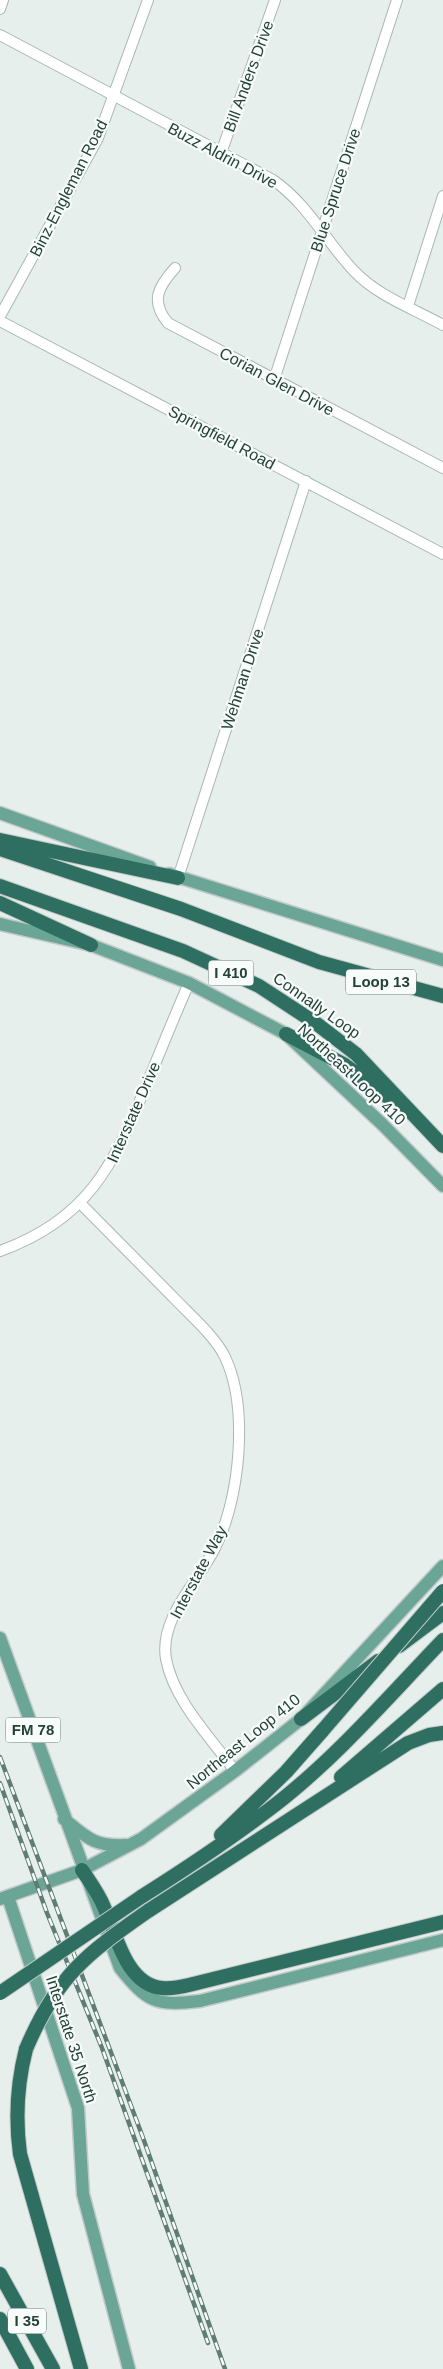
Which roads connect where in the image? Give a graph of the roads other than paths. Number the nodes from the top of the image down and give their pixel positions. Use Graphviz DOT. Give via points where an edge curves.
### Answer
graph roads {
  1 [pos="3,0"];
  2 [pos="148,0"];
  3 [pos="275,0"];
  4 [pos="397,0"];
  5 [pos="0,9"];
  6 [pos="0,35"];
  7 [pos="113,96"];
  8 [pos="220,153"];
  9 [pos="443,196"];
  10 [pos="322,231"];
  11 [pos="175,268"];
  12 [pos="408,306"];
  13 [pos="0,316"];
  14 [pos="0,321"];
  15 [pos="443,325"];
  16 [pos="274,380"];
  17 [pos="443,468"];
  18 [pos="306,481"];
  19 [pos="443,554"];
  20 [pos="0,813"];
  21 [pos="0,840"];
  22 [pos="0,849"];
  23 [pos="178,878"];
  24 [pos="0,886"];
  25 [pos="0,903"];
  26 [pos="0,924"];
  27 [pos="91,945"];
  28 [pos="443,960"];
  29 [pos="319,962"];
  30 [pos="188,983"];
  31 [pos="443,996"];
  32 [pos="443,1002"];
  33 [pos="286,1034"];
  34 [pos="423,1124"];
  35 [pos="443,1146"];
  36 [pos="443,1186"];
  37 [pos="80,1203"];
  38 [pos="0,1251"];
  39 [pos="443,1566"];
  40 [pos="443,1591"];
  41 [pos="443,1613"];
  42 [pos="0,1638"];
  43 [pos="443,1640"];
  44 [pos="443,1689"];
  45 [pos="301,1719"];
  46 [pos="443,1733"];
  47 [pos="235,1771"];
  48 [pos="300,1812"];
  49 [pos="64,1819"];
  50 [pos="130,1845"];
  51 [pos="190,1866"];
  52 [pos="82,1870"];
  53 [pos="4,1898"];
  54 [pos="443,1922"];
  55 [pos="443,1940"];
  56 [pos="0,1993"];
  57 [pos="0,2274"];
  58 [pos="0,2319"];
  59 [pos="27,2369"];
  60 [pos="53,2369"];
  61 [pos="81,2369"];
  62 [pos="129,2369"];
  1 -- 5 [label="street"];
  2 -- 7 [label="street, Binz-Engleman Road"];
  3 -- 8 [label="street, Bill Anders Drive"];
  4 -- 10 [label="street, Blue Spruce Drive"];
  6 -- 7 [label="street, Buzz Aldrin Drive"];
  7 -- 8 [label="street, Buzz Aldrin Drive"];
  7 -- 13 [label="street, Binz-Engleman Road" via="98,138"];
  8 -- 10 [label="street, Buzz Aldrin Drive" via="283,187"];
  9 -- 12 [label="street"];
  10 -- 12 [label="street, Buzz Aldrin Drive" via="365,281"];
  10 -- 16 [label="street, Blue Spruce Drive"];
  11 -- 16 [label="street, Corian Glen Drive" via="162,285 157,301 168,323"];
  12 -- 15 [label="street, Buzz Aldrin Drive"];
  14 -- 18 [label="street, Springfield Road"];
  16 -- 17 [label="street, Corian Glen Drive"];
  18 -- 19 [label="street, Springfield Road"];
  18 -- 23 [label="street, Wehman Drive"];
  20 -- 23 [label="main road"];
  21 -- 23 [label="highway"];
  22 -- 29 [label="highway, Connally Loop / I 410" via="181,909"];
  23 -- 28 [label="main road"];
  24 -- 34 [label="highway, Connally Loop / I 410" via="183,951 259,986 356,1054"];
  25 -- 27 [label="highway"];
  26 -- 27 [label="main road, Northeast Loop 410"];
  27 -- 30 [label="main road, Northeast Loop 410"];
  29 -- 31 [label="highway, Connally Loop / I 410"];
  29 -- 32 [label="highway, Loop 13"];
  30 -- 33 [label="main road, Northeast Loop 410"];
  30 -- 37 [label="street, Interstate Drive" via="119,1150"];
  33 -- 34 [label="highway" via="345,1065"];
  33 -- 36 [label="main road, Northeast Loop 410"];
  34 -- 35 [label="highway, Connally Loop / I 410"];
  37 -- 38 [label="street, Interstate Drive" via="47,1229"];
  37 -- 47 [label="street, Interstate Way" via="202,1327 224,1356 230,1373 239,1449 233,1495 215,1548 179,1608 165,1644 170,1672 186,1704"];
  39 -- 45 [label="main road, Northeast Loop 410"];
  40 -- 51 [label="highway, bridge" via="286,1772"];
  41 -- 45 [label="highway"];
  42 -- 49 [label="main road, FM 78"];
  43 -- 51 [label="highway" via="344,1742 276,1804"];
  44 -- 48 [label="highway"];
  45 -- 47 [label="main road, Northeast Loop 410"];
  46 -- 48 [label="highway" via="408,1743"];
  47 -- 50 [label="main road, Northeast Loop 410"];
  48 -- 61 [label="highway, bridge" via="97,1946 67,1977 48,2003 26,2049 17,2100 20,2154"];
  49 -- 50 [label="main road" via="97,1844 108,1847"];
  49 -- 52 [label="main road, FM 78"];
  50 -- 52 [label="main road, Northeast Loop 410"];
  51 -- 56 [label="highway, bridge"];
  52 -- 53 [label="main road, Northeast Loop 410"];
  52 -- 54 [label="highway" via="103,1904 127,1963 148,1983 161,1988 190,1985"];
  52 -- 55 [label="main road" via="120,1968 137,1989 162,2002 200,2001"];
  53 -- 62 [label="main road, Interstate 35 North" via="78,2108 83,2194"];
  57 -- 60 [label="highway, I 35"];
  58 -- 59 [label="highway, I 35"];
}
